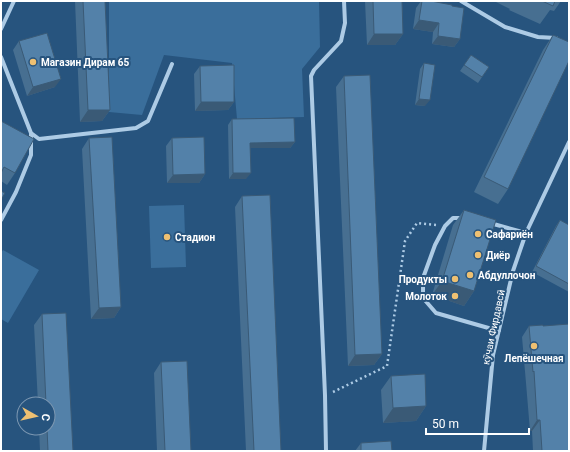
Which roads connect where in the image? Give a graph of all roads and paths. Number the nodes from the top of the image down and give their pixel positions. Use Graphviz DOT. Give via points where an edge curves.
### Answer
graph roads {
  1 [pos="14,1"];
  2 [pos="344,1"];
  3 [pos="461,1"];
  4 [pos="1,30"];
  5 [pos="559,38"];
  6 [pos="1,57"];
  7 [pos="172,64"];
  8 [pos="31,133"];
  9 [pos="569,142"];
  10 [pos="469,217"];
  11 [pos="1,220"];
  12 [pos="488,222"];
  13 [pos="445,226"];
  14 [pos="526,233"];
  15 [pos="499,331"];
  16 [pos="325,396"];
  17 [pos="326,451"];
  18 [pos="484,451"];
  1 -- 4 [label="street"];
  2 -- 16 [label="street" via="341,41 311,76"];
  3 -- 5 [label="street" via="505,27 538,37"];
  6 -- 8 [label="street"];
  7 -- 8 [label="street" via="148,121 136,128 39,139"];
  8 -- 11 [label="street" via="31,155"];
  9 -- 14 [label="street, кӯчаи Фирдавсӣ"];
  10 -- 13 [label="street" via="453,218"];
  12 -- 14 [label="street"];
  13 -- 15 [label="street" via="423,278 423,298 436,313"];
  13 -- 16 [label="path" via="417,223 405,241 387,366"];
  14 -- 15 [label="street, кӯчаи Фирдавсӣ"];
  15 -- 18 [label="street, кӯчаи Фирдавсӣ" via="493,355"];
  16 -- 17 [label="street"];
}
